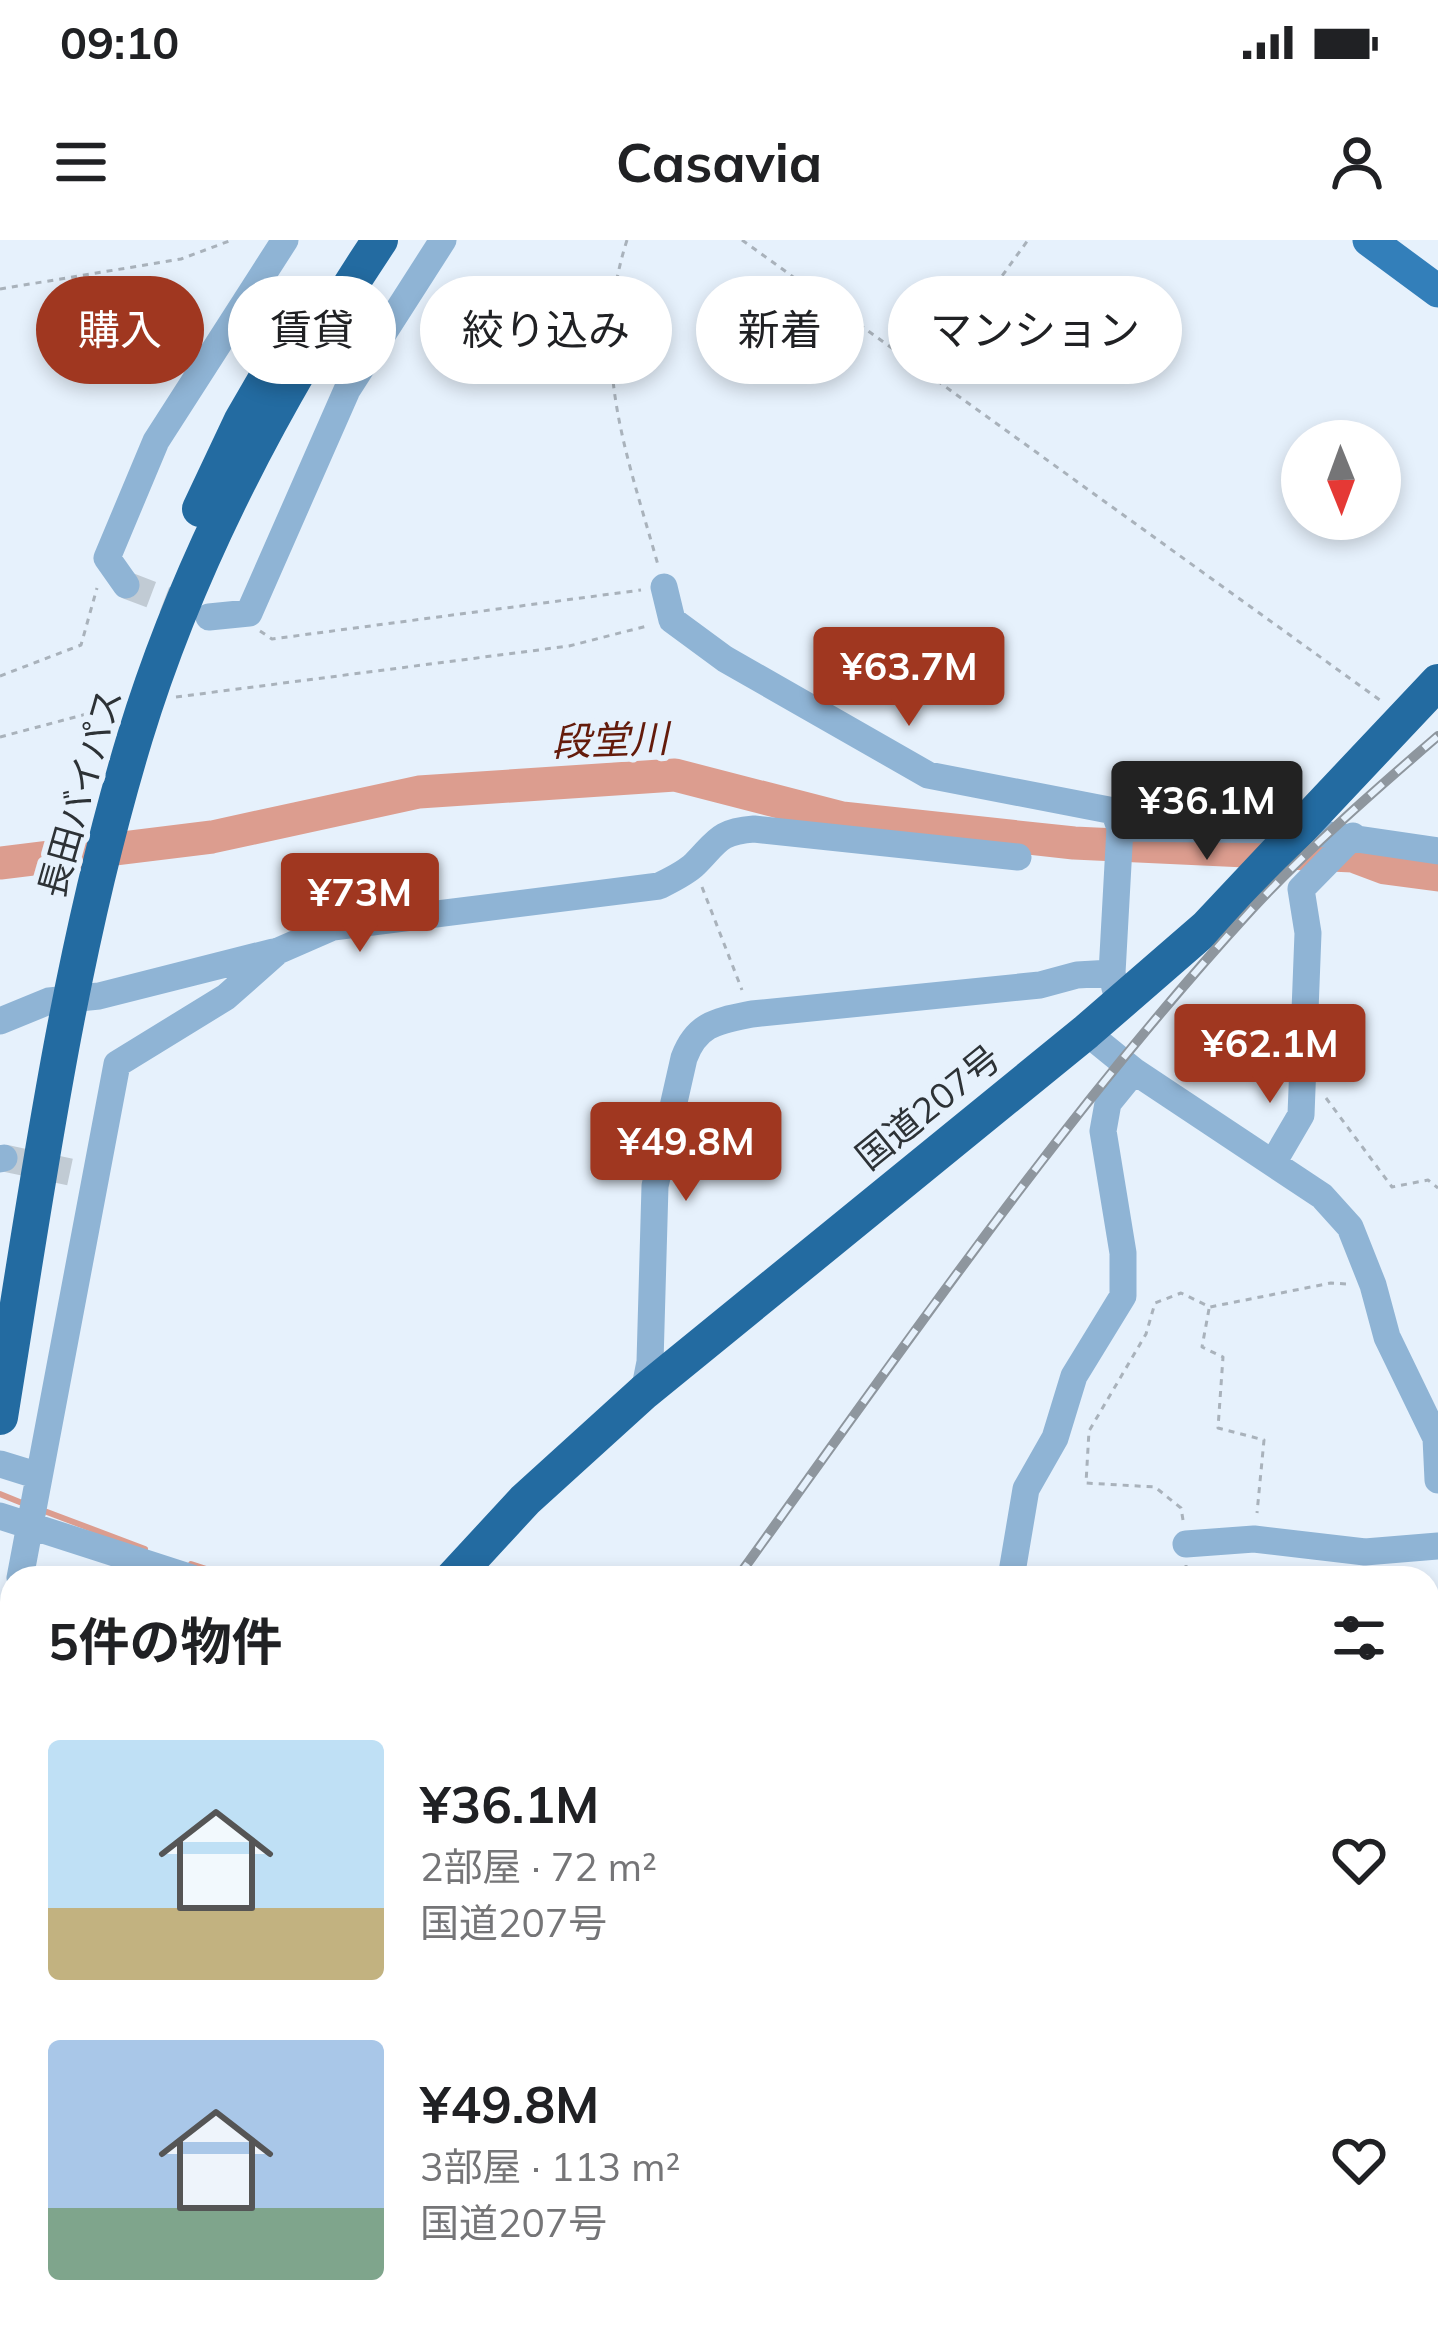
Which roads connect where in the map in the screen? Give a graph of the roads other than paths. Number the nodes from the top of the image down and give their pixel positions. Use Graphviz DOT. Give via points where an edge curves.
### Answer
graph roads {
  1 [pos="285,240"];
  2 [pos="355,240"];
  3 [pos="443,240"];
  4 [pos="1369,240"];
  5 [pos="390,245"];
  6 [pos="426,266"];
  7 [pos="1433,276"];
  8 [pos="126,585"];
  9 [pos="664,587"];
  10 [pos="209,617"];
  11 [pos="1438,682"];
  12 [pos="130,721"];
  13 [pos="1293,832"];
  14 [pos="1352,837"];
  15 [pos="1120,842"];
  16 [pos="1438,851"];
  17 [pos="1018,857"];
  18 [pos="278,950"];
  19 [pos="63,984"];
  20 [pos="1116,989"];
  21 [pos="0,1021"];
  22 [pos="1085,1032"];
  23 [pos="1134,1071"];
  24 [pos="1273,1163"];
  25 [pos="0,1264"];
  26 [pos="644,1392"];
  27 [pos="1428,1393"];
  28 [pos="0,1417"];
  29 [pos="0,1464"];
  30 [pos="1438,1480"];
  31 [pos="35,1505"];
  32 [pos="0,1516"];
  33 [pos="1186,1544"];
  34 [pos="1438,1546"];
  35 [pos="22,1566"];
  36 [pos="166,1566"];
  37 [pos="464,1566"];
  38 [pos="1013,1566"];
  1 -- 8 [label="street" via="156,442 106,558"];
  2 -- 12 [label="highway, 長田バイパス" via="242,420 165,592"];
  3 -- 6 [label="street"];
  4 -- 7 [label="main road"];
  5 -- 6 [label="street"];
  5 -- 12 [label="highway, 長田バイパス" via="311,343"];
  6 -- 10 [label="street" via="347,389 249,614"];
  9 -- 15 [label="street" via="672,620 799,704 928,775 1114,811"];
  11 -- 13 [label="highway, 国道207号"];
  12 -- 19 [label="highway, 長田バイパス"];
  13 -- 14 [label="street"];
  13 -- 15 [label="street"];
  13 -- 20 [label="highway, 国道207号" via="1207,927"];
  14 -- 16 [label="street"];
  14 -- 24 [label="street" via="1300,889 1308,933 1301,1115"];
  15 -- 20 [label="street"];
  17 -- 18 [label="street" via="730,831 659,886 333,927"];
  18 -- 19 [label="street" via="100,996"];
  18 -- 31 [label="street" via="226,997 117,1064 83,1177"];
  19 -- 21 [label="street"];
  19 -- 25 [label="highway, 長田バイパス"];
  19 -- 28 [label="highway, 長田バイパス"];
  20 -- 22 [label="highway, 国道207号"];
  20 -- 26 [label="street" via="752,1014 706,1024 684,1058 655,1186"];
  22 -- 23 [label="street"];
  22 -- 26 [label="highway, 国道207号"];
  23 -- 24 [label="street"];
  23 -- 38 [label="street" via="1108,1103 1103,1131 1123,1296 1073,1376 1055,1438 1026,1490"];
  24 -- 27 [label="street" via="1322,1196 1350,1228 1387,1337"];
  26 -- 37 [label="highway, 国道207号"];
  27 -- 30 [label="street"];
  29 -- 31 [label="street"];
  31 -- 32 [label="street"];
  31 -- 35 [label="street"];
  31 -- 36 [label="street"];
  33 -- 34 [label="street" via="1255,1539 1365,1552"];
}
